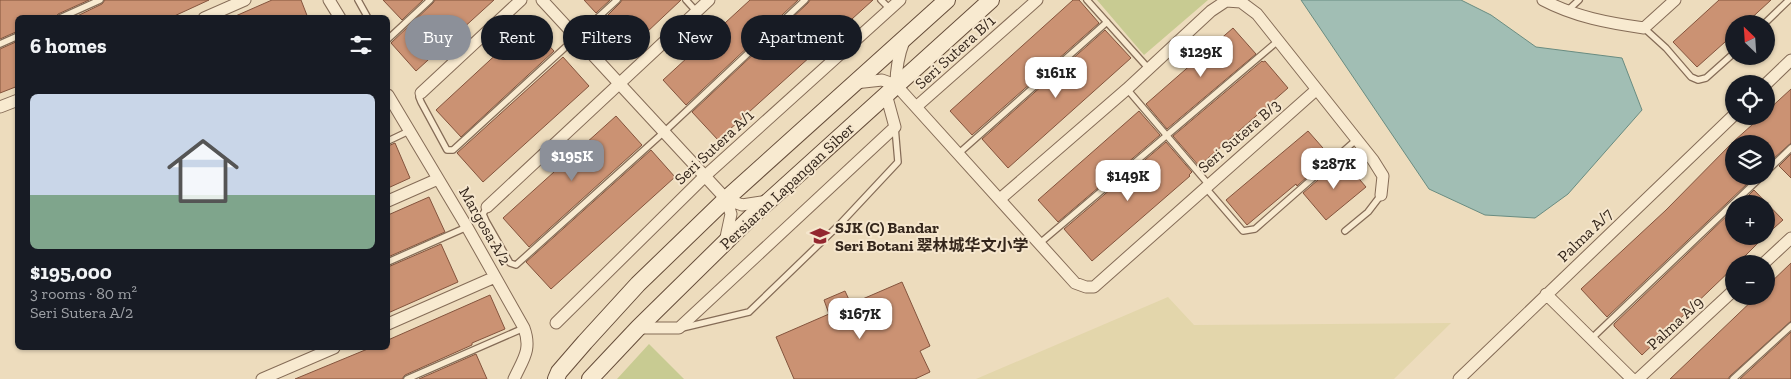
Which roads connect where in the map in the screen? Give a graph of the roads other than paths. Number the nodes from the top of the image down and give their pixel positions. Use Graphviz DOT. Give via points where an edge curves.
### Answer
graph roads {
  1 [pos="100,0"];
  2 [pos="245,0"];
  3 [pos="329,0"];
  4 [pos="358,0"];
  5 [pos="430,0"];
  6 [pos="521,0"];
  7 [pos="542,0"];
  8 [pos="617,0"];
  9 [pos="686,0"];
  10 [pos="709,0"];
  11 [pos="805,0"];
  12 [pos="881,0"];
  13 [pos="900,0"];
  14 [pos="947,0"];
  15 [pos="991,0"];
  16 [pos="1037,0"];
  17 [pos="1087,0"];
  18 [pos="1544,0"];
  19 [pos="1579,0"];
  20 [pos="1675,0"];
  21 [pos="1789,0"];
  22 [pos="890,9"];
  23 [pos="696,11"];
  24 [pos="1566,11"];
  25 [pos="67,15"];
  26 [pos="211,15"];
  27 [pos="338,15"];
  28 [pos="366,15"];
  29 [pos="600,15"];
  30 [pos="1773,15"];
  31 [pos="1107,22"];
  32 [pos="563,23"];
  33 [pos="1644,28"];
  34 [pos="15,37"];
  35 [pos="390,37"];
  36 [pos="905,38"];
  37 [pos="1278,40"];
  38 [pos="0,44"];
  39 [pos="563,49"];
  40 [pos="598,60"];
  41 [pos="1791,60"];
  42 [pos="1725,61"];
  43 [pos="1149,69"];
  44 [pos="1775,75"];
  45 [pos="620,84"];
  46 [pos="855,84"];
  47 [pos="1127,89"];
  48 [pos="891,90"];
  49 [pos="1316,90"];
  50 [pos="421,93"];
  51 [pos="390,99"];
  52 [pos="15,101"];
  53 [pos="0,107"];
  54 [pos="916,108"];
  55 [pos="1725,124"];
  56 [pos="896,127"];
  57 [pos="409,131"];
  58 [pos="664,132"];
  59 [pos="1167,135"];
  60 [pos="390,140"];
  61 [pos="1356,140"];
  62 [pos="1791,148"];
  63 [pos="958,154"];
  64 [pos="1775,163"];
  65 [pos="705,176"];
  66 [pos="438,179"];
  67 [pos="1753,185"];
  68 [pos="1207,186"];
  69 [pos="1382,195"];
  70 [pos="390,200"];
  71 [pos="726,200"];
  72 [pos="771,200"];
  73 [pos="1000,200"];
  74 [pos="487,207"];
  75 [pos="467,227"];
  76 [pos="1345,230"];
  77 [pos="1791,238"];
  78 [pos="725,244"];
  79 [pos="1040,244"];
  80 [pos="1773,255"];
  81 [pos="390,261"];
  82 [pos="495,277"];
  83 [pos="1546,294"];
  84 [pos="1725,298"];
  85 [pos="390,323"];
  86 [pos="556,323"];
  87 [pos="1791,326"];
  88 [pos="524,328"];
  89 [pos="638,328"];
  90 [pos="679,328"];
  91 [pos="1591,339"];
  92 [pos="329,350"];
  93 [pos="262,379"];
  94 [pos="407,379"];
  95 [pos="514,379"];
  96 [pos="556,379"];
  97 [pos="590,379"];
  98 [pos="1459,379"];
  99 [pos="1632,379"];
  100 [pos="1638,379"];
  101 [pos="1733,379"];
  1 -- 25 [label="lane"];
  2 -- 26 [label="street"];
  3 -- 27 [label="street"];
  4 -- 28 [label="lane"];
  5 -- 35 [label="lane"];
  6 -- 50 [label="street"];
  7 -- 32 [label="street"];
  8 -- 29 [label="lane"];
  9 -- 23 [label="lane"];
  10 -- 23 [label="street"];
  11 -- 58 [label="lane"];
  12 -- 22 [label="lane"];
  13 -- 22 [label="street, Seri Sutera A/1"];
  14 -- 36 [label="main road, Persiaran Lapangan Siber"];
  15 -- 48 [label="main road, Persiaran Lapangan Siber"];
  16 -- 54 [label="street, Seri Sutera B/1"];
  17 -- 31 [label="lane"];
  18 -- 24 [label="street"];
  19 -- 24 [label="lane"];
  20 -- 33 [label="street"];
  21 -- 30 [label="lane"];
  22 -- 65 [label="street, Seri Sutera A/1"];
  23 -- 45 [label="street"];
  24 -- 33 [label="street" via="1604,22"];
  31 -- 43 [label="lane"];
  31 -- 63 [label="lane"];
  33 -- 42 [label="lane" via="1691,77 1698,80 1706,78"];
  34 -- 38 [label="lane"];
  36 -- 46 [label="main road, Persiaran Lapangan Siber"];
  36 -- 48 [label="street" via="898,54"];
  37 -- 43 [label="street" via="1257,14 1241,2 1226,1"];
  37 -- 49 [label="street"];
  37 -- 59 [label="lane"];
  39 -- 50 [label="lane" via="453,150 447,150 443,143 421,102"];
  40 -- 45 [label="street"];
  41 -- 44 [label="street"];
  43 -- 47 [label="street"];
  45 -- 58 [label="street"];
  45 -- 74 [label="street"];
  46 -- 48 [label="street" via="882,80"];
  46 -- 71 [label="main road, Persiaran Lapangan Siber"];
  47 -- 59 [label="lane"];
  47 -- 73 [label="street"];
  48 -- 54 [label="street"];
  48 -- 56 [label="street"];
  48 -- 72 [label="main road, Persiaran Lapangan Siber"];
  49 -- 61 [label="street"];
  49 -- 68 [label="street, Seri Sutera B/3"];
  51 -- 57 [label="street, Margosa A/2"];
  52 -- 53 [label="street"];
  54 -- 63 [label="street"];
  55 -- 83 [label="street, Palma A/7"];
  56 -- 90 [label="street"];
  56 -- 90 [label="lane" via="898,162 750,312"];
  57 -- 60 [label="lane"];
  57 -- 66 [label="street, Margosa A/2"];
  58 -- 65 [label="street"];
  58 -- 74 [label="lane" via="516,265 510,263 486,221 483,214"];
  59 -- 68 [label="lane"];
  59 -- 79 [label="lane"];
  61 -- 68 [label="lane" via="1255,229 1243,231"];
  61 -- 69 [label="street" via="1383,176"];
  62 -- 64 [label="lane"];
  63 -- 73 [label="street"];
  65 -- 71 [label="street"];
  65 -- 86 [label="street, Seri Sutera A/1"];
  66 -- 70 [label="street"];
  66 -- 75 [label="street, Margosa A/2"];
  67 -- 91 [label="lane"];
  68 -- 79 [label="street, Seri Sutera B/3" via="1094,287 1075,283"];
  69 -- 76 [label="lane" via="1368,212"];
  71 -- 72 [label="street" via="742,205"];
  71 -- 78 [label="street" via="731,214"];
  71 -- 96 [label="main road, Persiaran Lapangan Siber" via="638,284"];
  72 -- 78 [label="main road, Persiaran Lapangan Siber"];
  73 -- 79 [label="street"];
  75 -- 81 [label="lane"];
  75 -- 82 [label="street, Margosa A/2"];
  77 -- 80 [label="street"];
  78 -- 89 [label="main road, Persiaran Lapangan Siber"];
  82 -- 85 [label="street"];
  82 -- 88 [label="street, Margosa A/2"];
  83 -- 91 [label="street"];
  83 -- 98 [label="street, Palma A/7"];
  84 -- 100 [label="street, Palma A/9"];
  87 -- 101 [label="lane"];
  88 -- 94 [label="lane"];
  88 -- 95 [label="street, Margosa A/2" via="528,339 526,351"];
  89 -- 90 [label="street"];
  89 -- 97 [label="main road, Persiaran Lapangan Siber"];
  91 -- 99 [label="street"];
  92 -- 93 [label="street"];
}
